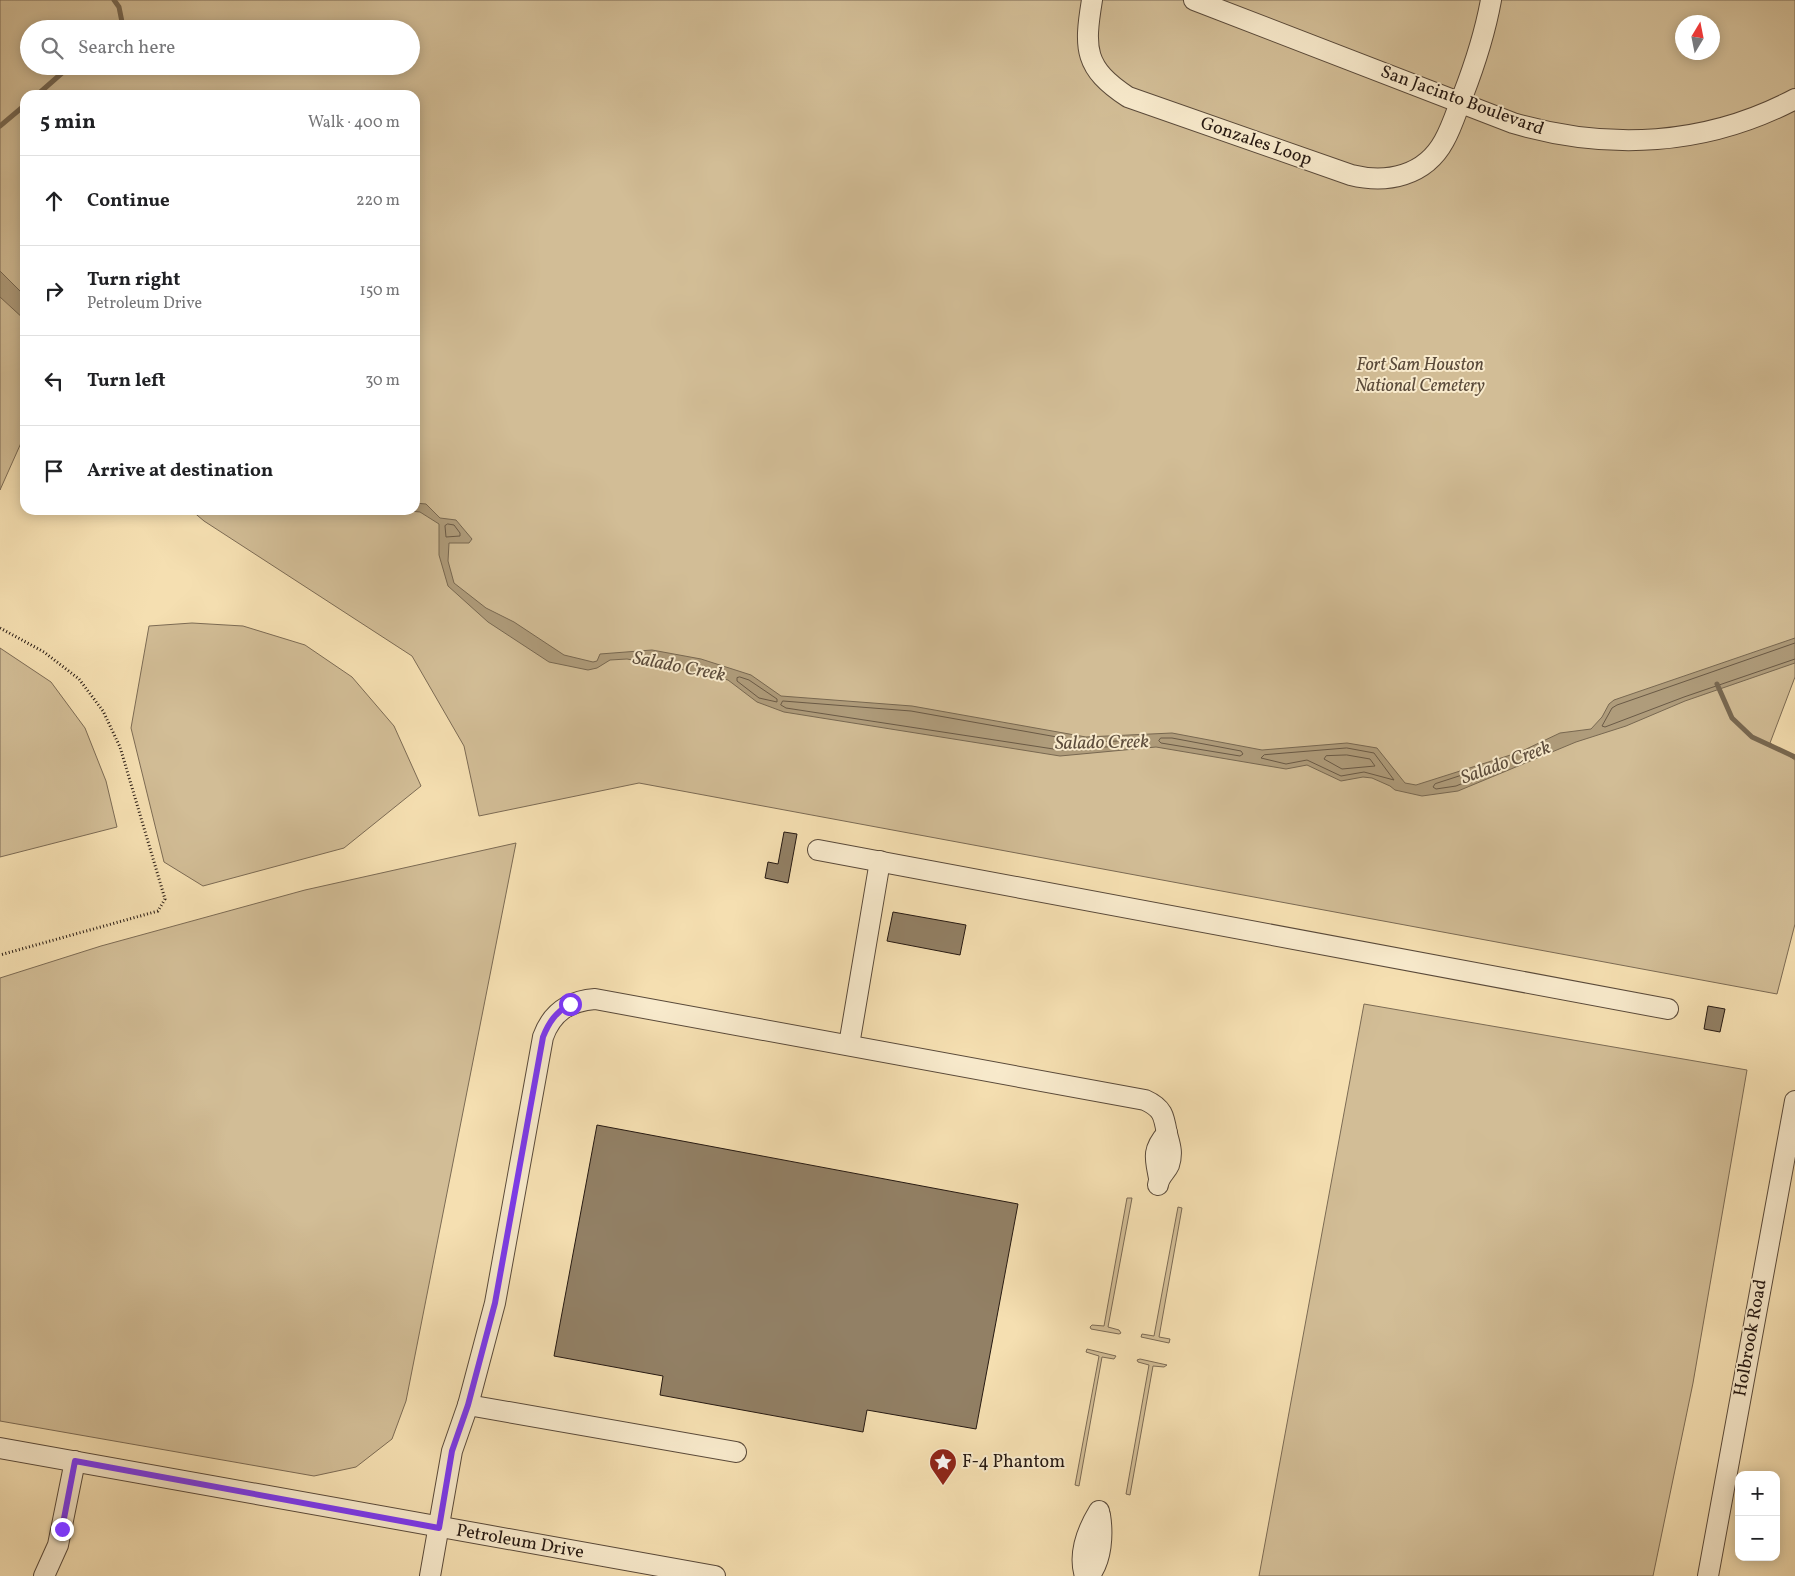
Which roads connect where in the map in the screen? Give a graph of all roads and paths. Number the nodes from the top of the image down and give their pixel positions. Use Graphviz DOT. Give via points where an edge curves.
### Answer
graph roads {
  1 [pos="1092,0"];
  2 [pos="1194,0"];
  3 [pos="1491,0"];
  4 [pos="1795,99"];
  5 [pos="1460,102"];
  6 [pos="0,628"];
  7 [pos="818,850"];
  8 [pos="880,861"];
  9 [pos="0,955"];
  10 [pos="1668,1009"];
  11 [pos="848,1045"];
  12 [pos="1795,1100"];
  13 [pos="1158,1182"];
  14 [pos="468,1405"];
  15 [pos="0,1448"];
  16 [pos="736,1452"];
  17 [pos="75,1461"];
  18 [pos="439,1528"];
  19 [pos="44,1576"];
  20 [pos="430,1576"];
  21 [pos="715,1576"];
  22 [pos="1085,1576"];
  23 [pos="1089,1576"];
  24 [pos="1708,1576"];
  1 -- 5 [label="street, Gonzales Loop" via="1086,33 1089,53 1096,70 1110,86 1128,97 1351,175 1371,180 1394,178 1414,171 1432,158 1444,141"];
  2 -- 5 [label="street, San Jacinto Boulevard"];
  3 -- 5 [label="street, Gonzales Loop" via="1478,58"];
  4 -- 5 [label="street, San Jacinto Boulevard" via="1731,127 1684,137 1636,140 1593,140 1548,133"];
  6 -- 9 [label="path" via="44,652 78,679 103,711 120,747 165,899 158,911"];
  7 -- 8 [label="street"];
  8 -- 10 [label="street"];
  8 -- 11 [label="street"];
  11 -- 13 [label="street" via="1145,1100 1162,1113 1172,1145 1168,1167"];
  11 -- 14 [label="street" via="596,999 570,1004 556,1014 543,1037 495,1303"];
  12 -- 24 [label="street, Holbrook Road"];
  14 -- 16 [label="street"];
  14 -- 18 [label="street" via="452,1451"];
  15 -- 17 [label="street, Petroleum Drive"];
  17 -- 18 [label="street, Petroleum Drive"];
  17 -- 19 [label="street" via="58,1545"];
  18 -- 20 [label="street"];
  18 -- 21 [label="street, Petroleum Drive"];
  22 -- 23 [label="street" via="1081,1565 1090,1527 1099,1510 1103,1530 1095,1569"];
}
